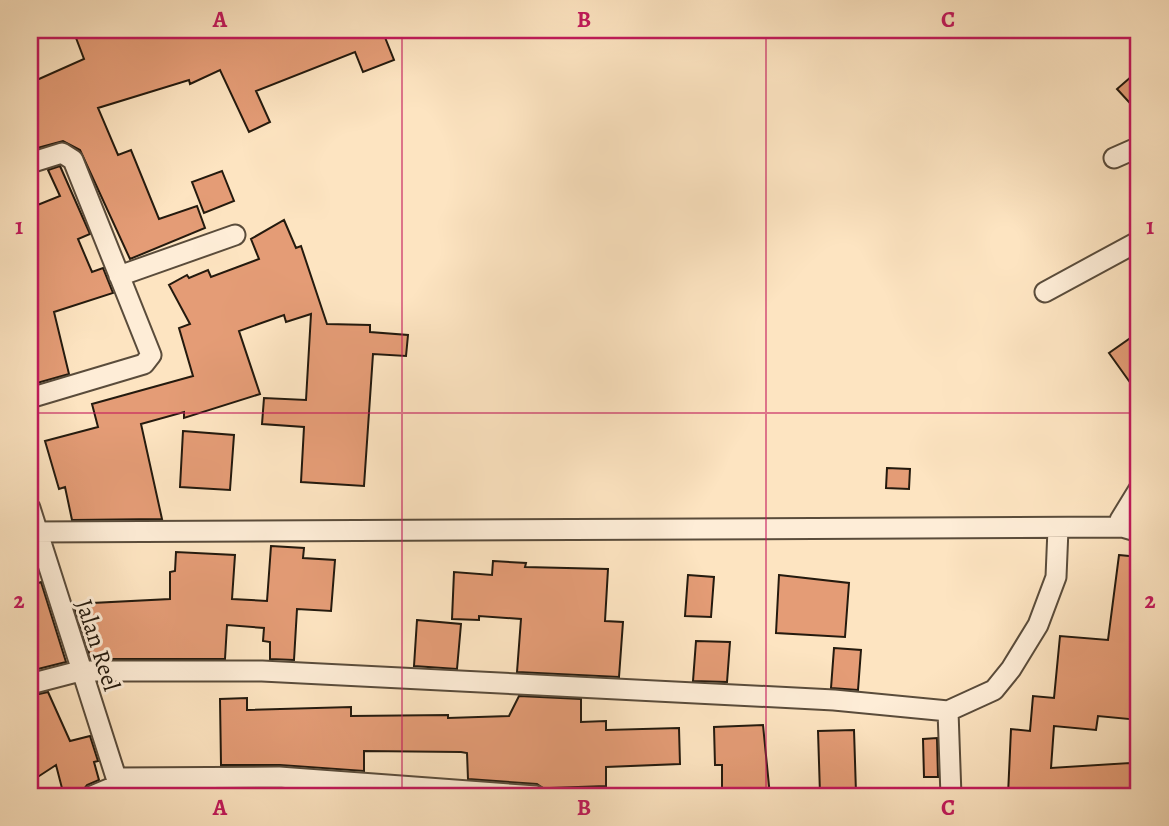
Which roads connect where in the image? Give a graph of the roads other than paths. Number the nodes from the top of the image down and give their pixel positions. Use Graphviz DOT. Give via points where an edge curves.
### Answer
graph roads {
  1 [pos="1139,147"];
  2 [pos="1114,158"];
  3 [pos="30,163"];
  4 [pos="235,235"];
  5 [pos="1139,241"];
  6 [pos="119,276"];
  7 [pos="1045,292"];
  8 [pos="30,398"];
  9 [pos="1139,489"];
  10 [pos="30,508"];
  11 [pos="1058,528"];
  12 [pos="33,530"];
  13 [pos="1130,530"];
  14 [pos="80,671"];
  15 [pos="30,684"];
  16 [pos="948,711"];
  17 [pos="119,787"];
  18 [pos="92,796"];
  19 [pos="536,796"];
  20 [pos="951,796"];
  1 -- 2 [label="street"];
  3 -- 6 [label="street" via="62,153 73,160"];
  4 -- 6 [label="street"];
  5 -- 7 [label="street"];
  6 -- 8 [label="street" via="151,355 148,362"];
  9 -- 13 [label="street" via="1122,514"];
  10 -- 12 [label="street, Jalan Reel"];
  11 -- 12 [label="street"];
  11 -- 13 [label="street"];
  11 -- 16 [label="street" via="1056,577 1031,636 994,690"];
  12 -- 14 [label="street, Jalan Reel"];
  14 -- 15 [label="street"];
  14 -- 16 [label="street" via="262,671 834,700"];
  14 -- 17 [label="street, Jalan Reel"];
  16 -- 20 [label="street"];
  17 -- 18 [label="street"];
  17 -- 19 [label="street" via="279,777"];
}
